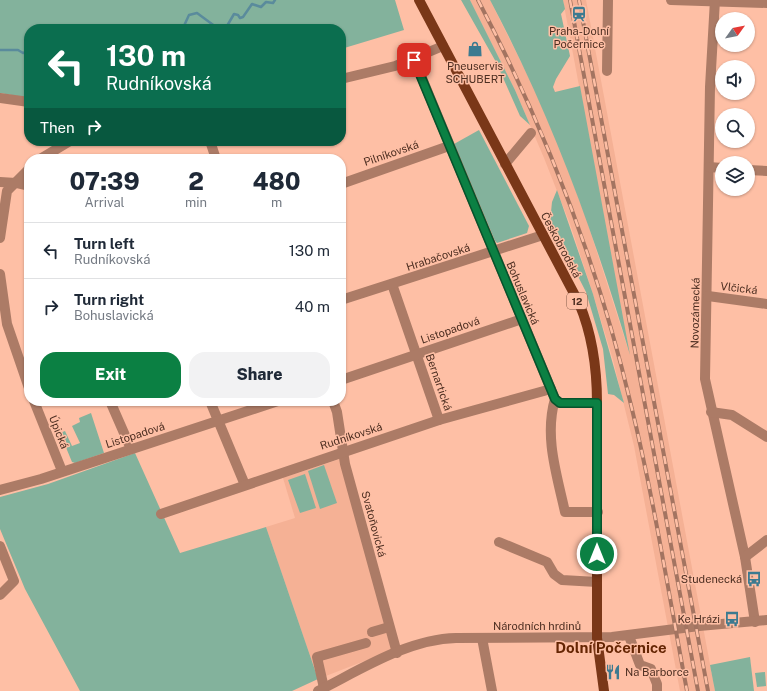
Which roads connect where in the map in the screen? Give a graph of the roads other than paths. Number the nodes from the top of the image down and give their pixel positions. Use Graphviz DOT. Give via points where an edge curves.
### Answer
graph roads {
  1 [pos="418,0"];
  2 [pos="608,0"];
  3 [pos="671,0"];
  4 [pos="715,0"];
  5 [pos="767,3"];
  6 [pos="443,46"];
  7 [pos="414,60"];
  8 [pos="607,71"];
  9 [pos="346,78"];
  10 [pos="0,98"];
  11 [pos="24,101"];
  12 [pos="532,134"];
  13 [pos="59,146"];
  14 [pos="448,146"];
  15 [pos="47,154"];
  16 [pos="505,164"];
  17 [pos="709,167"];
  18 [pos="715,167"];
  19 [pos="755,170"];
  20 [pos="767,171"];
  21 [pos="24,174"];
  22 [pos="0,182"];
  23 [pos="346,182"];
  24 [pos="16,183"];
  25 [pos="24,185"];
  26 [pos="543,235"];
  27 [pos="0,238"];
  28 [pos="493,252"];
  29 [pos="0,274"];
  30 [pos="392,284"];
  31 [pos="708,296"];
  32 [pos="346,298"];
  33 [pos="767,304"];
  34 [pos="522,319"];
  35 [pos="417,354"];
  36 [pos="24,373"];
  37 [pos="346,378"];
  38 [pos="551,389"];
  39 [pos="555,399"];
  40 [pos="597,403"];
  41 [pos="36,406"];
  42 [pos="112,406"];
  43 [pos="212,406"];
  44 [pos="263,406"];
  45 [pos="335,406"];
  46 [pos="711,412"];
  47 [pos="439,420"];
  48 [pos="218,421"];
  49 [pos="767,437"];
  50 [pos="131,449"];
  51 [pos="343,452"];
  52 [pos="62,471"];
  53 [pos="245,485"];
  54 [pos="0,490"];
  55 [pos="598,512"];
  56 [pos="161,514"];
  57 [pos="767,540"];
  58 [pos="499,542"];
  59 [pos="0,546"];
  60 [pos="745,557"];
  61 [pos="597,582"];
  62 [pos="0,595"];
  63 [pos="767,620"];
  64 [pos="755,622"];
  65 [pos="389,627"];
  66 [pos="372,632"];
  67 [pos="629,636"];
  68 [pos="482,638"];
  69 [pos="597,638"];
  70 [pos="366,643"];
  71 [pos="397,653"];
  72 [pos="321,689"];
  73 [pos="492,691"];
  74 [pos="604,691"];
  75 [pos="657,691"];
  1 -- 6 [label="main road, Českobrodská / 12"];
  2 -- 8 [label="street"];
  3 -- 4 [label="street"];
  4 -- 5 [label="street"];
  4 -- 17 [label="street, Novozámecká"];
  6 -- 7 [label="street"];
  6 -- 16 [label="main road, Českobrodská / 12"];
  7 -- 9 [label="street"];
  7 -- 14 [label="street, Bohuslavická"];
  10 -- 11 [label="street"];
  12 -- 16 [label="street"];
  13 -- 15 [label="street"];
  14 -- 23 [label="street, Pilníkovská"];
  14 -- 28 [label="street, Bohuslavická"];
  16 -- 26 [label="main road, Českobrodská / 12"];
  17 -- 18 [label="street"];
  17 -- 31 [label="street, Novozámecká"];
  19 -- 20 [label="street"];
  21 -- 24 [label="street"];
  22 -- 24 [label="street"];
  24 -- 25 [label="street"];
  24 -- 27 [label="street" via="7,191"];
  26 -- 28 [label="street, Hrabačovská"];
  26 -- 40 [label="main road, Českobrodská / 12" via="586,320 597,370"];
  28 -- 30 [label="street, Hrabačovská"];
  28 -- 34 [label="street, Bohuslavická"];
  29 -- 36 [label="street" via="7,324"];
  30 -- 32 [label="street, Hrabačovská"];
  30 -- 35 [label="street, Bernartická"];
  31 -- 33 [label="street, Vlčická"];
  31 -- 46 [label="street, Novozámecká" via="705,380"];
  34 -- 35 [label="street, Listopadová"];
  34 -- 38 [label="street, Bohuslavická"];
  35 -- 37 [label="street, Listopadová"];
  35 -- 47 [label="street, Bernartická"];
  38 -- 39 [label="street, Bohuslavická"];
  38 -- 47 [label="street, Rudníkovská"];
  39 -- 40 [label="street" via="560,403"];
  39 -- 55 [label="street" via="551,450 566,512"];
  40 -- 55 [label="main road, Českobrodská / 12"];
  41 -- 52 [label="street, Úpická"];
  42 -- 50 [label="street"];
  43 -- 48 [label="street"];
  44 -- 48 [label="street, Listopadová"];
  45 -- 51 [label="street, Svatoňovická"];
  46 -- 49 [label="street" via="732,416"];
  46 -- 60 [label="street, Novozámecká"];
  47 -- 51 [label="street, Rudníkovská"];
  48 -- 50 [label="street, Listopadová"];
  48 -- 53 [label="street"];
  50 -- 52 [label="street, Listopadová"];
  51 -- 53 [label="street, Rudníkovská"];
  51 -- 65 [label="street, Svatoňovická"];
  52 -- 54 [label="street, Listopadová"];
  53 -- 56 [label="street, Rudníkovská"];
  55 -- 61 [label="main road, Českobrodská / 12"];
  57 -- 60 [label="street"];
  58 -- 61 [label="street" via="547,562 554,574 562,580"];
  59 -- 62 [label="street" via="14,581"];
  60 -- 64 [label="street, Novozámecká"];
  61 -- 69 [label="main road, Českobrodská / 12"];
  63 -- 64 [label="street, Národních hrdinů"];
  64 -- 67 [label="street, Národních hrdinů" via="699,626"];
  65 -- 66 [label="street"];
  65 -- 71 [label="street, Svatoňovická"];
  67 -- 69 [label="street, Národních hrdinů"];
  67 -- 75 [label="street" via="640,665 651,669"];
  68 -- 69 [label="street, Národních hrdinů"];
  68 -- 71 [label="street, Národních hrdinů" via="433,640"];
  68 -- 73 [label="street"];
  69 -- 74 [label="main road, Českobrodská / 12"];
  70 -- 72 [label="street" via="317,657"];
  71 -- 72 [label="street, Národních hrdinů"];
}
